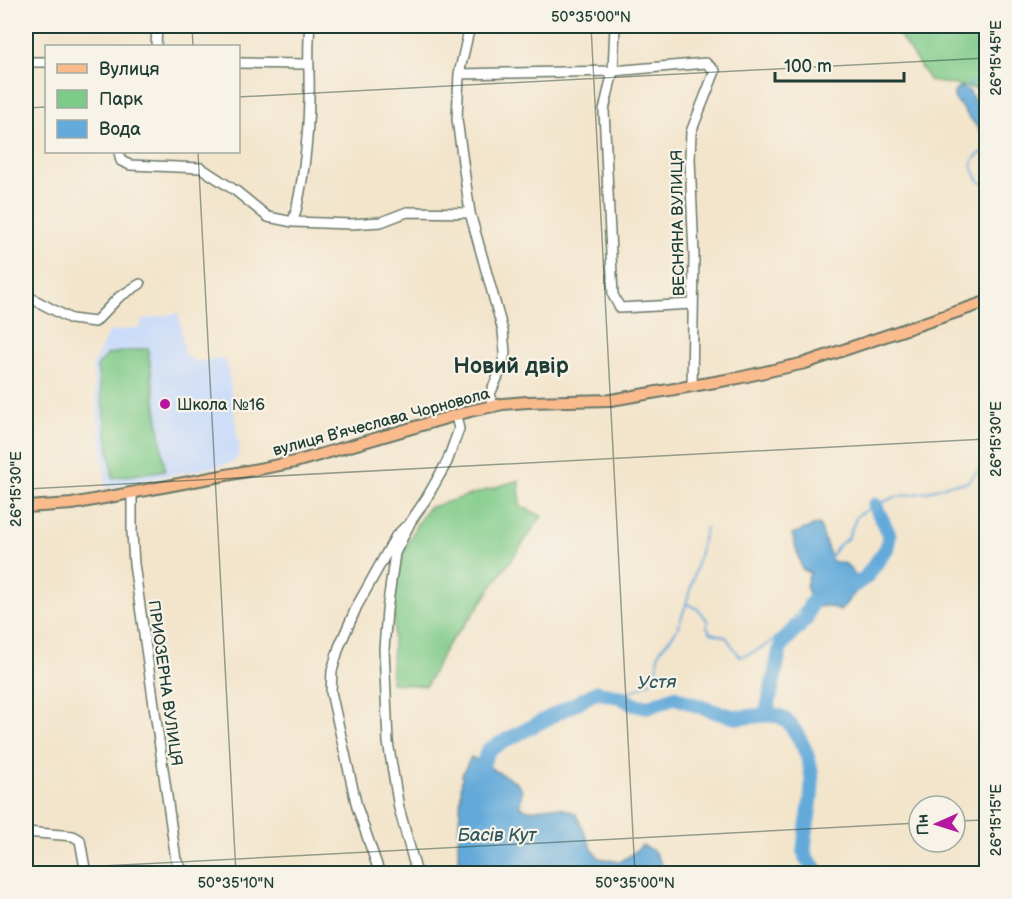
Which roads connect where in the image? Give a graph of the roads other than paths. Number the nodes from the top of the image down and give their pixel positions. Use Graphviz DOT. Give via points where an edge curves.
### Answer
graph roads {
  1 [pos="157,26"];
  2 [pos="310,26"];
  3 [pos="470,26"];
  4 [pos="615,26"];
  5 [pos="156,45"];
  6 [pos="26,62"];
  7 [pos="45,62"];
  8 [pos="240,63"];
  9 [pos="308,64"];
  10 [pos="613,71"];
  11 [pos="459,75"];
  12 [pos="119,153"];
  13 [pos="470,213"];
  14 [pos="293,222"];
  15 [pos="26,283"];
  16 [pos="140,284"];
  17 [pos="987,302"];
  18 [pos="693,304"];
  19 [pos="692,387"];
  20 [pos="493,407"];
  21 [pos="456,416"];
  22 [pos="132,493"];
  23 [pos="26,507"];
  24 [pos="411,520"];
  25 [pos="26,832"];
  26 [pos="86,873"];
  27 [pos="183,873"];
  28 [pos="380,873"];
  29 [pos="417,873"];
  1 -- 5 [label="street"];
  2 -- 9 [label="street"];
  3 -- 11 [label="street"];
  4 -- 10 [label="street"];
  6 -- 7 [label="street"];
  8 -- 9 [label="street"];
  9 -- 14 [label="street" via="306,154"];
  10 -- 11 [label="street"];
  10 -- 18 [label="street" via="604,110 613,295 620,308"];
  10 -- 18 [label="street, ВЕСНЯНА ВУЛИЦЯ" via="706,63 716,71 691,132"];
  11 -- 13 [label="street" via="457,119"];
  12 -- 14 [label="street" via="121,161 130,165 201,168 268,217"];
  13 -- 14 [label="street" via="407,212 381,222 351,224"];
  13 -- 20 [label="street" via="503,331 505,352 490,394"];
  15 -- 16 [label="street" via="27,296 72,319 95,322 119,297"];
  17 -- 19 [label="main road, вулиця Вʼячеслава Чорновола" via="806,363"];
  18 -- 19 [label="street, ВЕСНЯНА ВУЛИЦЯ"];
  19 -- 20 [label="main road, вулиця Вʼячеслава Чорновола" via="611,400"];
  20 -- 21 [label="main road, вулиця Вʼячеслава Чорновола"];
  21 -- 22 [label="main road, вулиця Вʼячеслава Чорновола" via="295,462"];
  21 -- 24 [label="street" via="459,429 447,462"];
  22 -- 23 [label="main road, вулиця Вʼячеслава Чорновола" via="72,504"];
  22 -- 27 [label="street, ПРИОЗЕРНА ВУЛИЦЯ" via="134,564 176,860"];
  24 -- 28 [label="street" via="396,537 357,606 332,671 335,718 357,807"];
  24 -- 29 [label="street" via="395,553 384,649 388,742 399,808"];
  25 -- 26 [label="street" via="80,840"];
}
